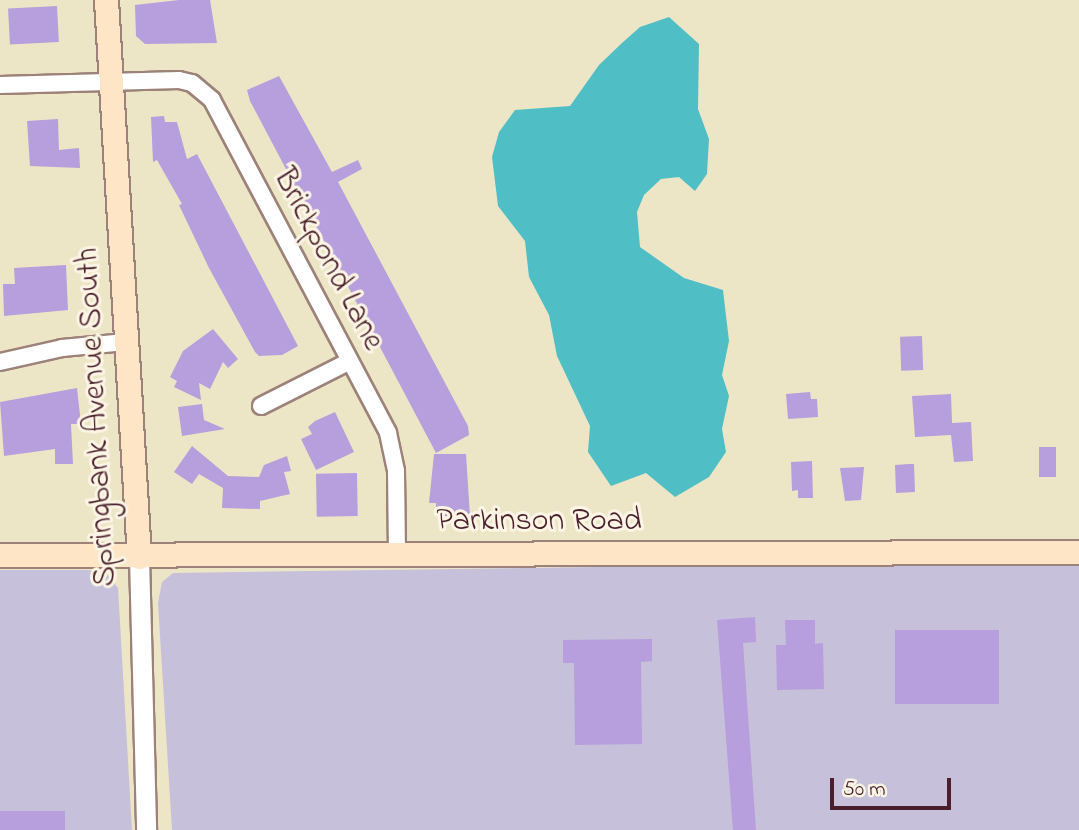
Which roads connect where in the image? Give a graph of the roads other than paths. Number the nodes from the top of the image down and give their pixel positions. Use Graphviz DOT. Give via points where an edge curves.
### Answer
graph roads {
  1 [pos="106,0"];
  2 [pos="110,79"];
  3 [pos="0,85"];
  4 [pos="127,342"];
  5 [pos="0,362"];
  6 [pos="348,362"];
  7 [pos="261,406"];
  8 [pos="1079,552"];
  9 [pos="397,554"];
  10 [pos="0,555"];
  11 [pos="139,557"];
  12 [pos="146,830"];
  1 -- 2 [label="main road, Springbank Avenue South"];
  2 -- 3 [label="street, Brickpond Lane"];
  2 -- 4 [label="main road, Springbank Avenue South"];
  2 -- 6 [label="street, Brickpond Lane" via="179,80 192,83 212,100"];
  4 -- 5 [label="street" via="62,348"];
  4 -- 11 [label="main road, Springbank Avenue South"];
  6 -- 7 [label="street"];
  6 -- 9 [label="street, Brickpond Lane" via="394,450"];
  8 -- 9 [label="main road, Parkinson Road"];
  9 -- 11 [label="main road, Parkinson Road"];
  10 -- 11 [label="main road, Parkinson Road"];
  11 -- 12 [label="street, Springbank Avenue South"];
}
